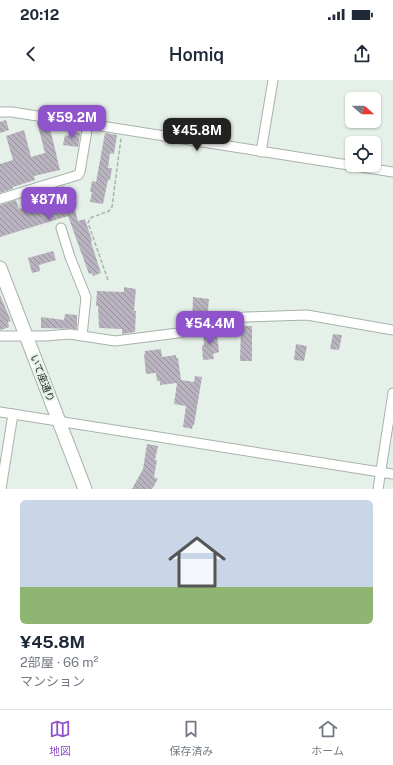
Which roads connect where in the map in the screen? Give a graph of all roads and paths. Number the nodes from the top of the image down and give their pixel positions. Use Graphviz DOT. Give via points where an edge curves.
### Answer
graph roads {
  1 [pos="273,80"];
  2 [pos="0,112"];
  3 [pos="88,124"];
  4 [pos="123,130"];
  5 [pos="260,152"];
  6 [pos="393,172"];
  7 [pos="0,199"];
  8 [pos="61,228"];
  9 [pos="0,268"];
  10 [pos="108,280"];
  11 [pos="393,330"];
  12 [pos="0,336"];
  13 [pos="82,336"];
  14 [pos="27,337"];
  15 [pos="393,393"];
  16 [pos="0,412"];
  17 [pos="13,414"];
  18 [pos="59,421"];
  19 [pos="380,472"];
  20 [pos="393,474"];
  21 [pos="1,489"];
  22 [pos="85,489"];
  23 [pos="378,489"];
  1 -- 5 [label="street"];
  2 -- 3 [label="street"];
  3 -- 4 [label="street"];
  3 -- 7 [label="street" via="78,175"];
  4 -- 5 [label="street"];
  4 -- 10 [label="path" via="112,207 110,211 90,218 88,222"];
  5 -- 6 [label="street"];
  8 -- 13 [label="street" via="86,297"];
  9 -- 14 [label="street, いて座通り"];
  11 -- 13 [label="street" via="307,315 245,317 178,333 115,342"];
  12 -- 14 [label="street"];
  13 -- 14 [label="street" via="70,334"];
  14 -- 18 [label="street, いて座通り"];
  15 -- 19 [label="street"];
  16 -- 17 [label="street"];
  17 -- 18 [label="street"];
  17 -- 21 [label="street"];
  18 -- 19 [label="street"];
  18 -- 22 [label="street, いて座通り"];
  19 -- 20 [label="street"];
  19 -- 23 [label="street"];
}
